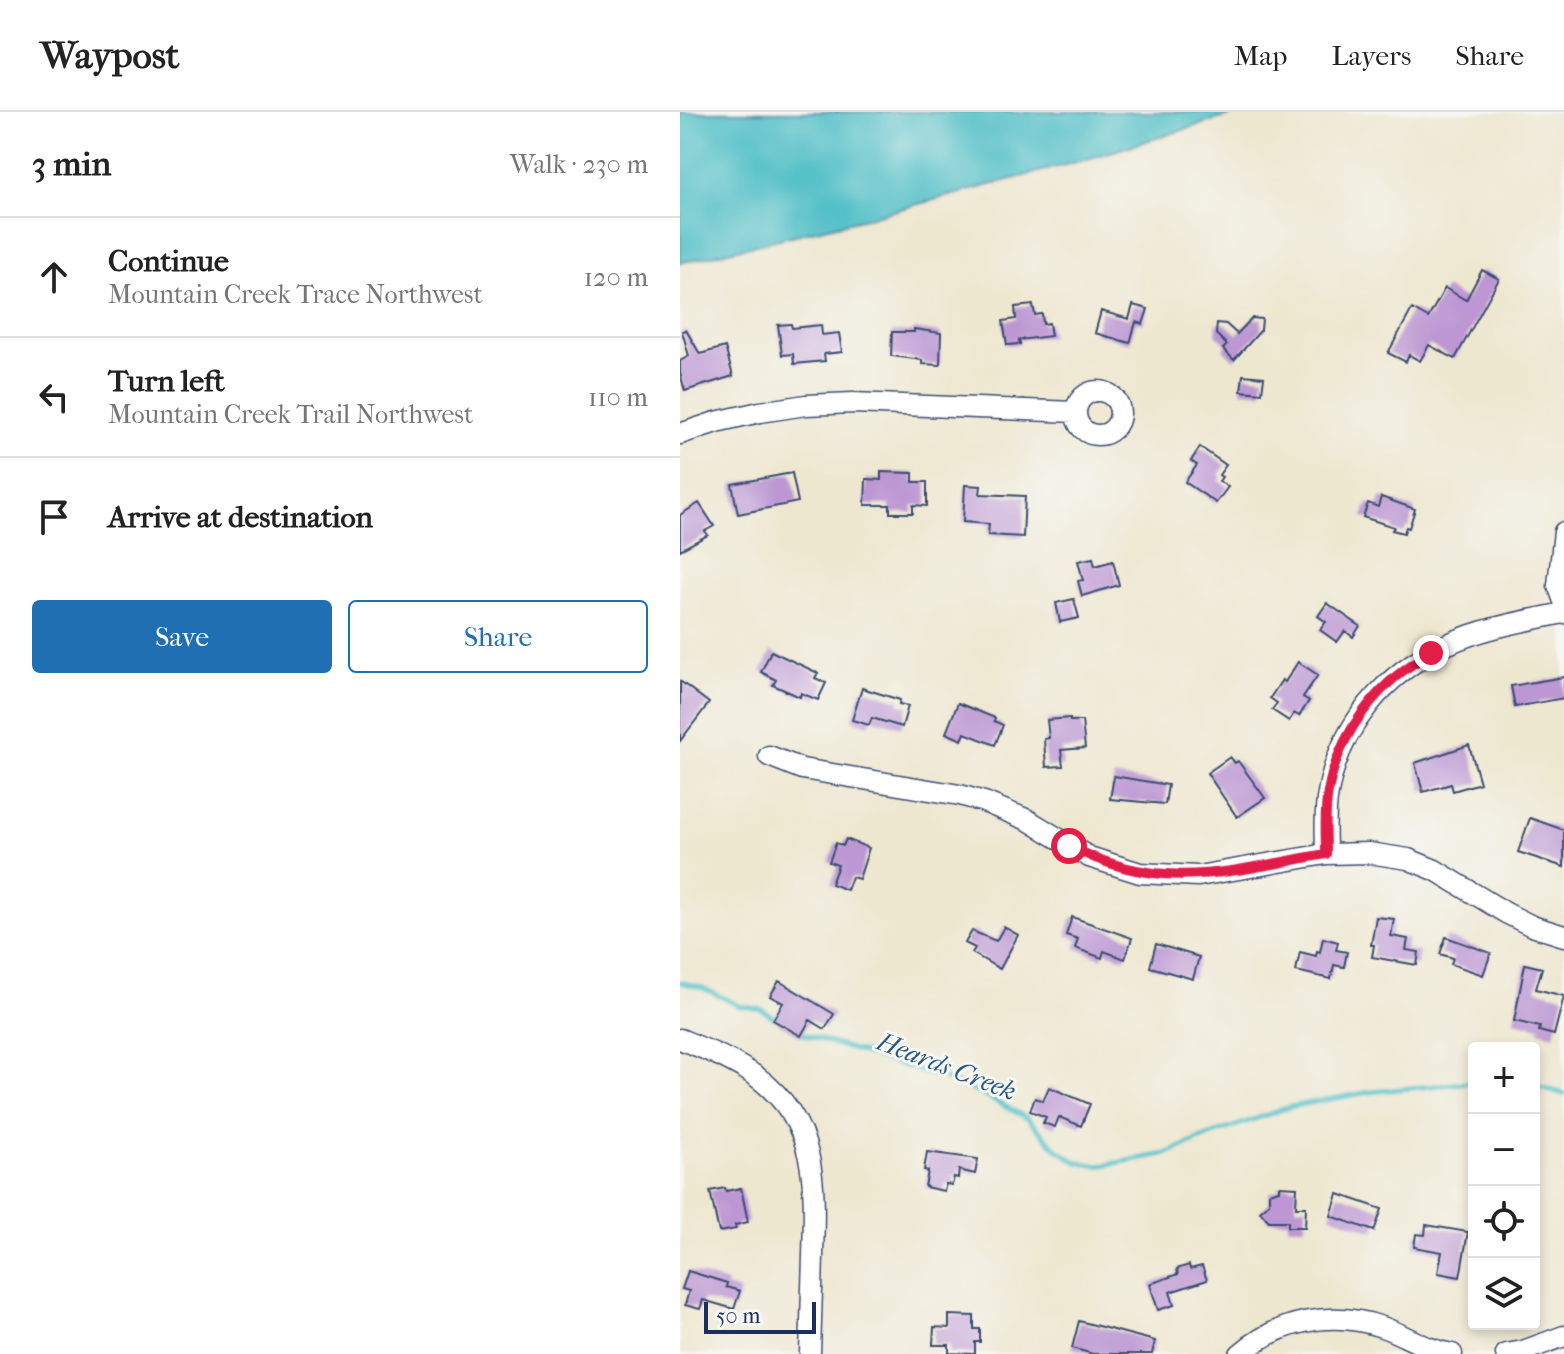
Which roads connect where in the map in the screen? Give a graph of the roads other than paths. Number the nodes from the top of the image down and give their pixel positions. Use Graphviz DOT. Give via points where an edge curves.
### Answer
graph roads {
  1 [pos="1075,412"];
  2 [pos="680,434"];
  3 [pos="1564,532"];
  4 [pos="1564,601"];
  5 [pos="1564,613"];
  6 [pos="769,756"];
  7 [pos="1326,854"];
  8 [pos="1564,936"];
  9 [pos="680,1039"];
  10 [pos="1564,1336"];
  11 [pos="810,1354"];
  12 [pos="1240,1354"];
  13 [pos="1452,1354"];
  14 [pos="1506,1354"];
  1 -- 2 [label="street" via="806,405 731,418"];
  3 -- 4 [label="street" via="1558,585"];
  5 -- 7 [label="street" via="1448,644 1413,662 1383,687 1350,732 1333,770 1325,813"];
  6 -- 7 [label="street" via="802,769 984,802 1028,820 1089,857 1140,873 1198,876"];
  7 -- 8 [label="street" via="1408,859 1532,926"];
  9 -- 11 [label="street" via="759,1079 783,1103 806,1144 815,1188"];
  10 -- 14 [label="street"];
  12 -- 13 [label="street" via="1280,1329 1316,1319 1384,1327"];
}
